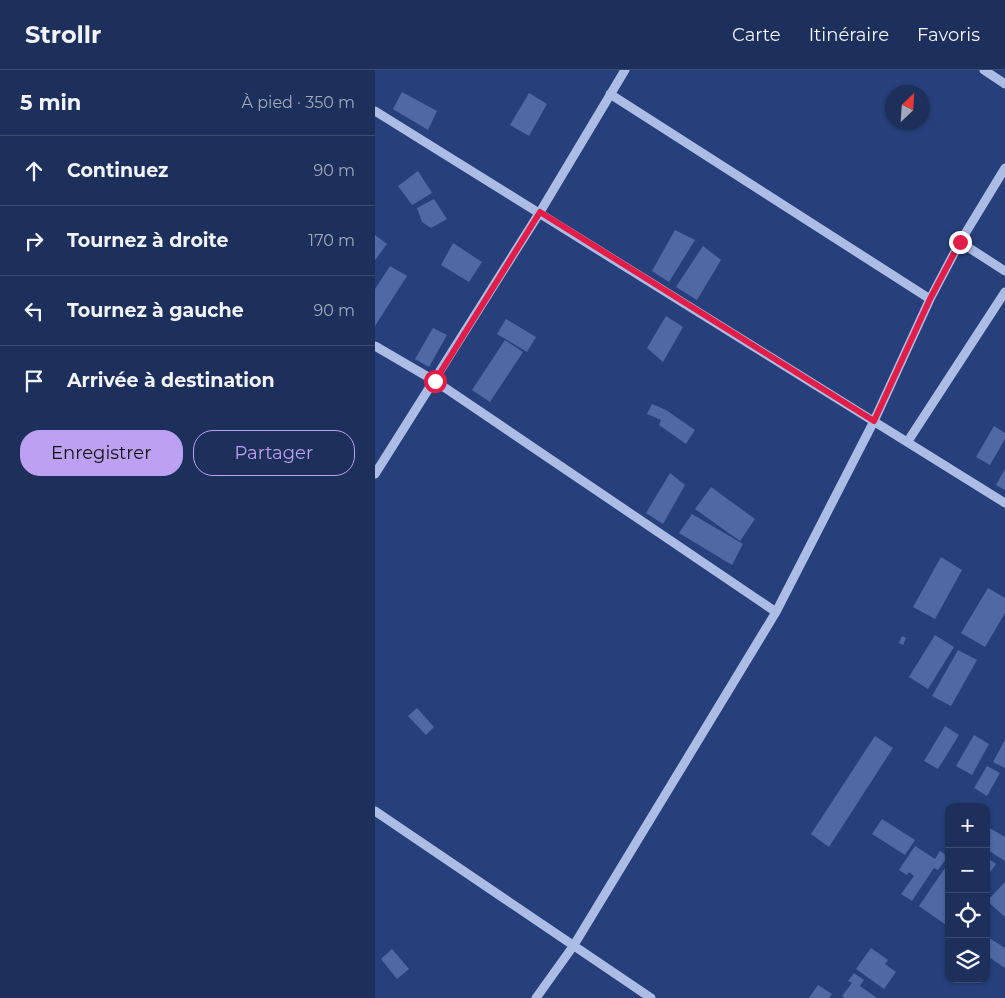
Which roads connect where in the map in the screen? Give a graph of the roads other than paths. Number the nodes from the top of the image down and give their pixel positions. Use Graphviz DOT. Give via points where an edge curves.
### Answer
graph roads {
  1 [pos="625,70"];
  2 [pos="984,70"];
  3 [pos="1005,84"];
  4 [pos="610,94"];
  5 [pos="375,111"];
  6 [pos="1005,168"];
  7 [pos="540,212"];
  8 [pos="960,242"];
  9 [pos="1005,271"];
  10 [pos="1005,292"];
  11 [pos="930,299"];
  12 [pos="375,346"];
  13 [pos="435,381"];
  14 [pos="874,421"];
  15 [pos="908,441"];
  16 [pos="375,474"];
  17 [pos="1005,503"];
  18 [pos="776,612"];
  19 [pos="375,811"];
  20 [pos="574,945"];
  21 [pos="536,998"];
  22 [pos="651,998"];
  1 -- 4 [label="street"];
  2 -- 3 [label="street"];
  4 -- 7 [label="street"];
  4 -- 11 [label="street"];
  5 -- 7 [label="street"];
  6 -- 8 [label="street"];
  7 -- 13 [label="street"];
  7 -- 14 [label="street"];
  8 -- 9 [label="street"];
  8 -- 11 [label="street"];
  10 -- 15 [label="street"];
  11 -- 14 [label="street"];
  12 -- 13 [label="street"];
  13 -- 16 [label="street"];
  13 -- 18 [label="street"];
  14 -- 15 [label="street"];
  14 -- 18 [label="street"];
  15 -- 17 [label="street"];
  18 -- 20 [label="street"];
  19 -- 20 [label="street"];
  20 -- 21 [label="street"];
  20 -- 22 [label="street"];
}
